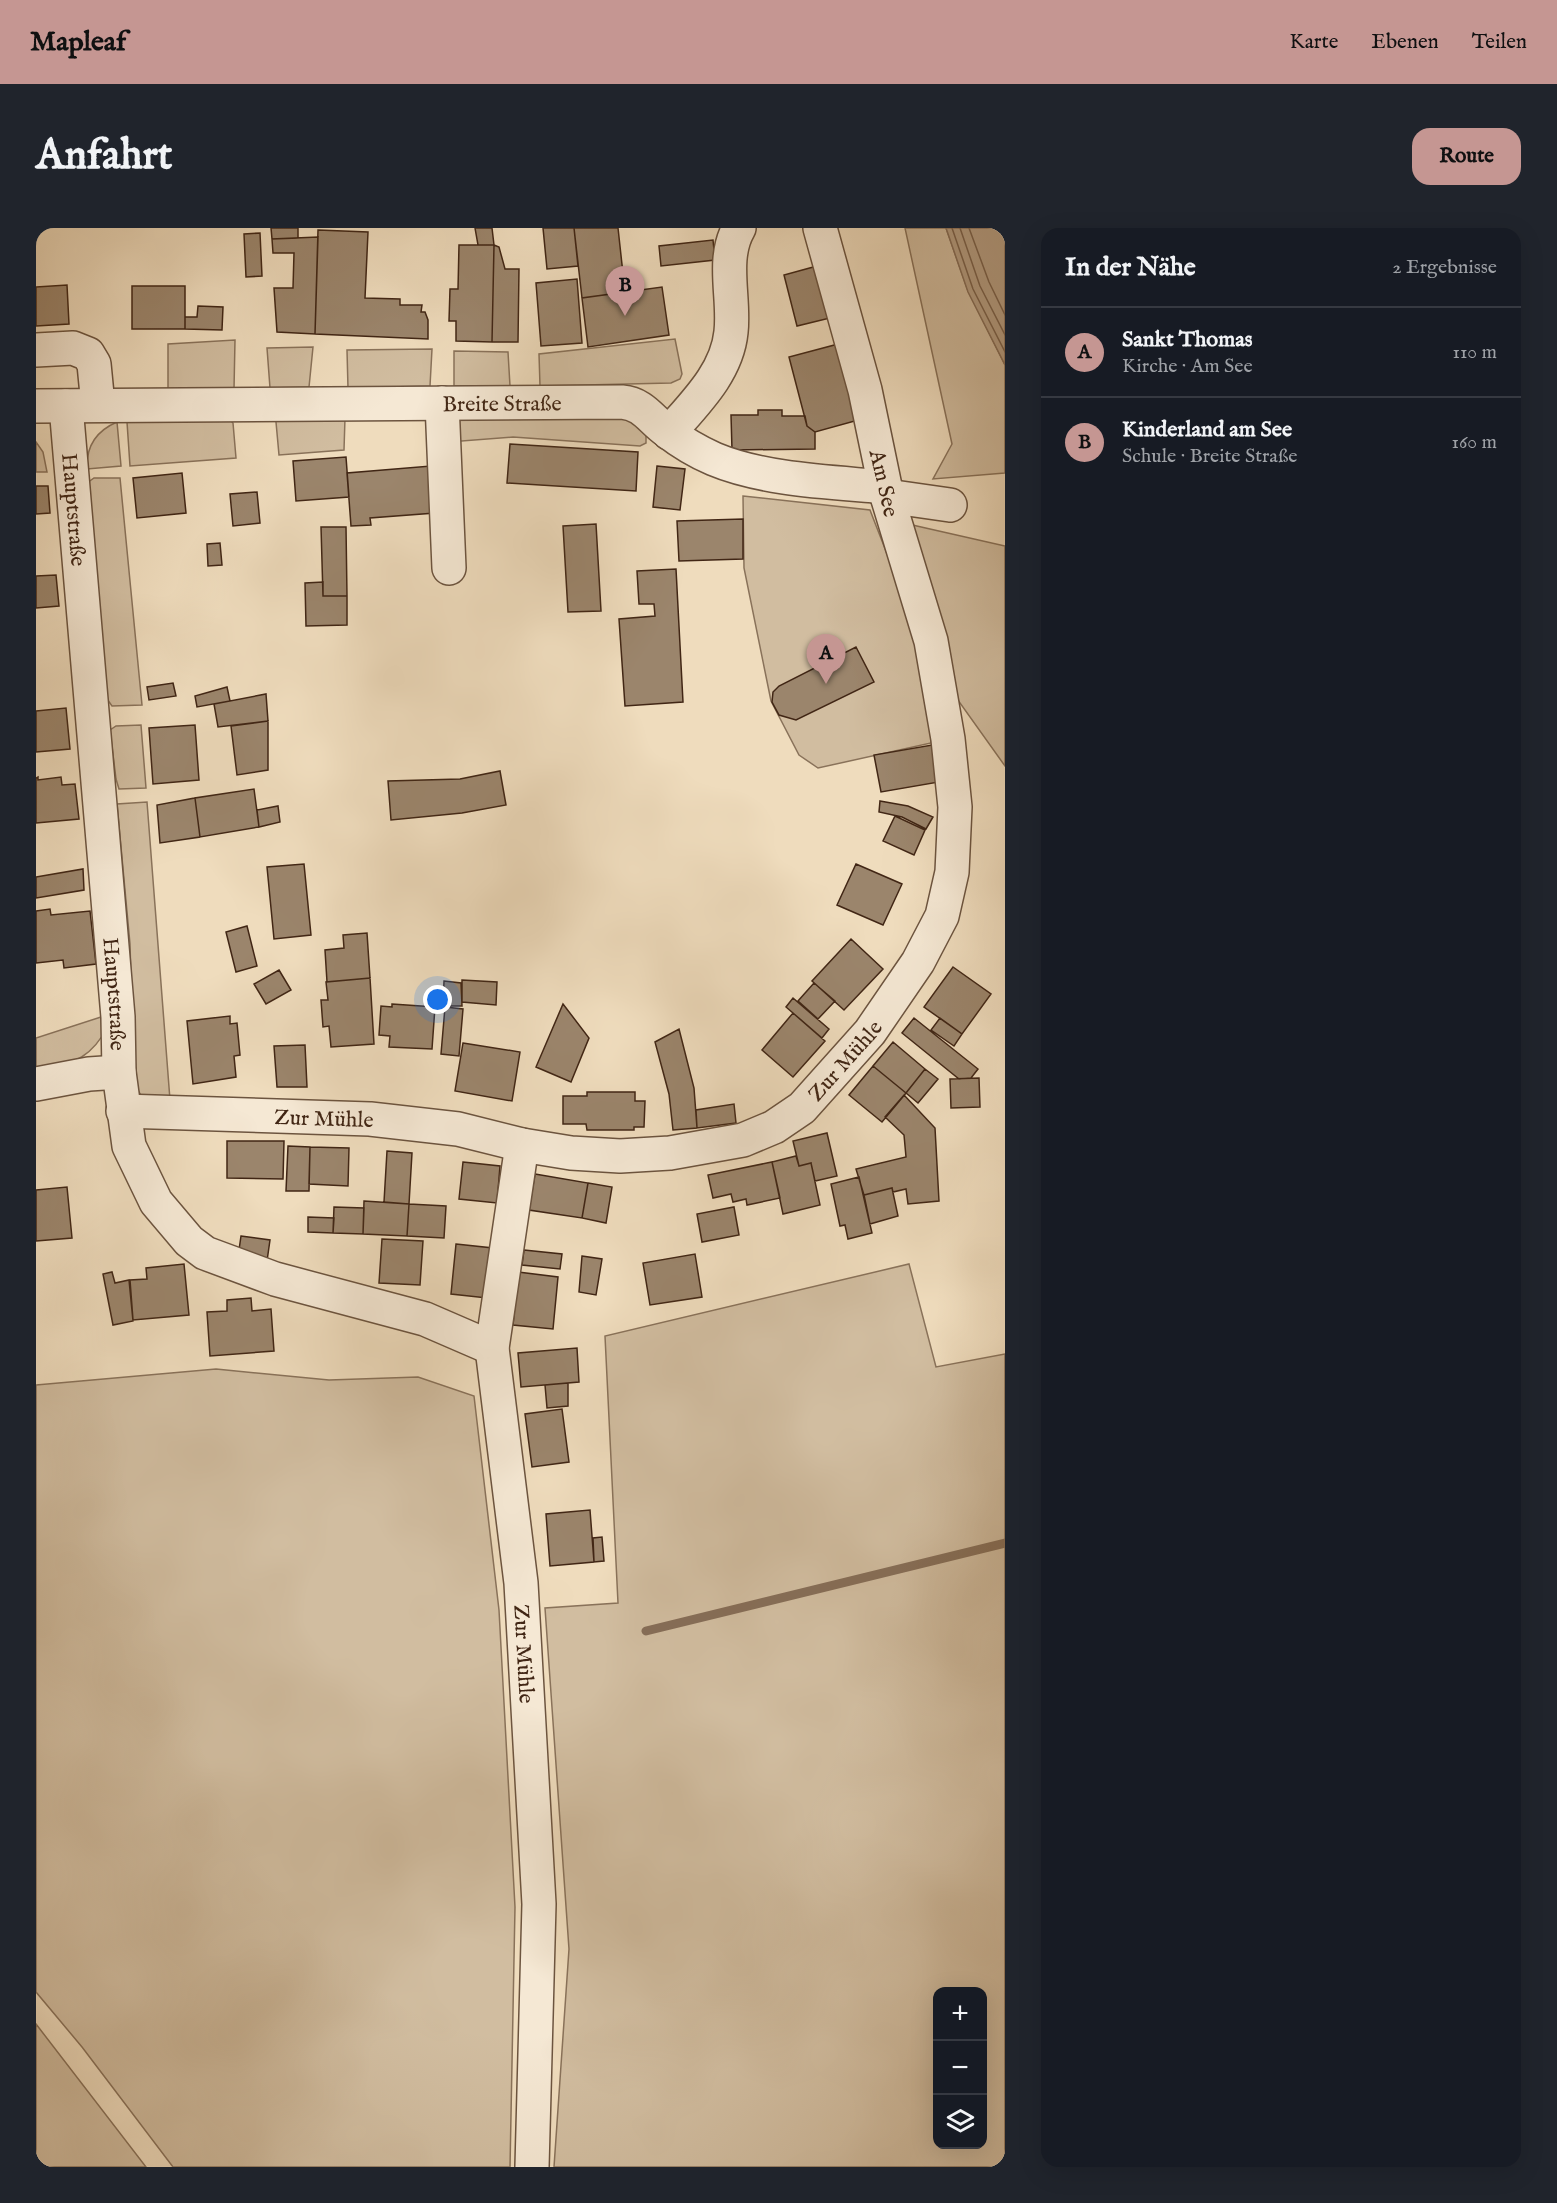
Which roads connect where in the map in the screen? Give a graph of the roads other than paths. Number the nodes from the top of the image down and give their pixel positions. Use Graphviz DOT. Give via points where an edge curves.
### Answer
graph roads {
  1 [pos="739,228"];
  2 [pos="820,228"];
  3 [pos="36,350"];
  4 [pos="442,403"];
  5 [pos="98,405"];
  6 [pos="51,406"];
  7 [pos="669,433"];
  8 [pos="886,492"];
  9 [pos="950,505"];
  10 [pos="449,568"];
  11 [pos="948,739"];
  12 [pos="119,1072"];
  13 [pos="36,1084"];
  14 [pos="123,1111"];
  15 [pos="522,1145"];
  16 [pos="492,1347"];
  17 [pos="532,2167"];
  1 -- 7 [label="street" via="730,248 729,345 708,387"];
  2 -- 8 [label="street, Am See" via="862,379"];
  3 -- 5 [label="street" via="73,348 88,354 93,361"];
  4 -- 5 [label="street, Breite Straße"];
  4 -- 7 [label="street, Breite Straße" via="622,402 645,410"];
  4 -- 10 [label="street"];
  5 -- 6 [label="street, Breite Straße"];
  6 -- 12 [label="street, Hauptstraße" via="118,1017"];
  7 -- 8 [label="street, Breite Straße" via="714,459 747,470"];
  8 -- 9 [label="street, Breite Straße"];
  8 -- 11 [label="street, Am See" via="931,641"];
  11 -- 15 [label="street, Zur Mühle" via="955,828 949,895 942,916 918,962 870,1032 802,1108 751,1137 670,1153 596,1155"];
  12 -- 13 [label="street"];
  12 -- 14 [label="street, Hauptstraße"];
  14 -- 15 [label="street, Zur Mühle" via="414,1123"];
  14 -- 16 [label="street, Hauptstraße" via="129,1146 147,1185 171,1222 198,1248 297,1286 425,1318"];
  15 -- 16 [label="street, Zur Mühle"];
  16 -- 17 [label="street, Zur Mühle" via="521,1583 539,1904"];
}
